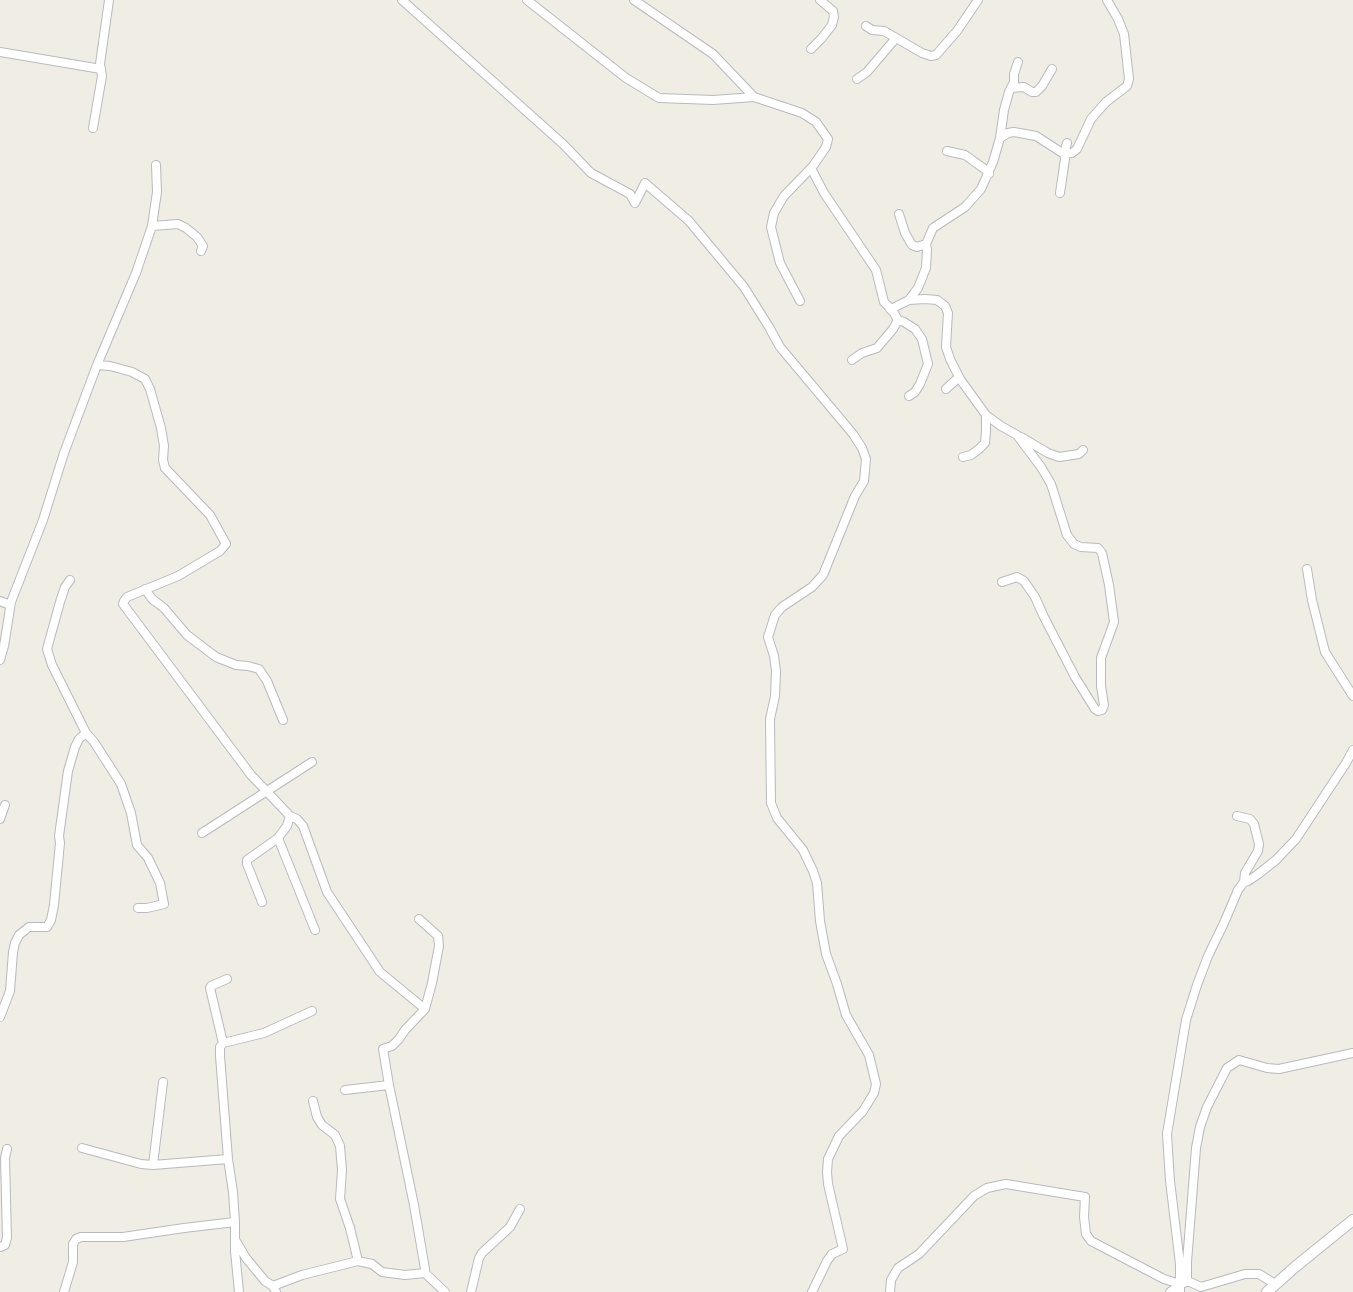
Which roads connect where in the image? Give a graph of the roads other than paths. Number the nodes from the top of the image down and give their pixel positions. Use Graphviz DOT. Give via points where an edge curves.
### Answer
graph roads {
  1 [pos="108,0"];
  2 [pos="402,0"];
  3 [pos="527,0"];
  4 [pos="634,0"];
  5 [pos="820,0"];
  6 [pos="978,0"];
  7 [pos="1107,0"];
  8 [pos="866,26"];
  9 [pos="896,38"];
  10 [pos="811,49"];
  11 [pos="0,52"];
  12 [pos="1018,62"];
  13 [pos="101,69"];
  14 [pos="1052,69"];
  15 [pos="858,79"];
  16 [pos="1011,88"];
  17 [pos="754,97"];
  18 [pos="93,128"];
  19 [pos="1000,138"];
  20 [pos="1067,144"];
  21 [pos="947,151"];
  22 [pos="1064,154"];
  23 [pos="156,165"];
  24 [pos="811,168"];
  25 [pos="989,174"];
  26 [pos="1060,193"];
  27 [pos="899,214"];
  28 [pos="152,226"];
  29 [pos="926,244"];
  30 [pos="202,251"];
  31 [pos="909,300"];
  32 [pos="800,301"];
  33 [pos="890,309"];
  34 [pos="898,320"];
  35 [pos="852,360"];
  36 [pos="97,365"];
  37 [pos="959,376"];
  38 [pos="946,389"];
  39 [pos="910,396"];
  40 [pos="986,415"];
  41 [pos="1017,435"];
  42 [pos="1083,450"];
  43 [pos="963,457"];
  44 [pos="1307,569"];
  45 [pos="70,580"];
  46 [pos="1002,582"];
  47 [pos="145,589"];
  48 [pos="0,601"];
  49 [pos="10,605"];
  50 [pos="0,660"];
  51 [pos="1353,696"];
  52 [pos="283,720"];
  53 [pos="86,733"];
  54 [pos="1353,750"];
  55 [pos="312,762"];
  56 [pos="266,792"];
  57 [pos="5,805"];
  58 [pos="290,816"];
  59 [pos="1237,816"];
  60 [pos="0,819"];
  61 [pos="202,832"];
  62 [pos="278,838"];
  63 [pos="1244,882"];
  64 [pos="262,902"];
  65 [pos="138,908"];
  66 [pos="419,919"];
  67 [pos="315,930"];
  68 [pos="227,979"];
  69 [pos="425,1009"];
  70 [pos="312,1011"];
  71 [pos="0,1013"];
  72 [pos="223,1043"];
  73 [pos="1353,1053"];
  74 [pos="163,1082"];
  75 [pos="389,1085"];
  76 [pos="345,1090"];
  77 [pos="313,1101"];
  78 [pos="82,1148"];
  79 [pos="6,1149"];
  80 [pos="228,1160"];
  81 [pos="153,1166"];
  82 [pos="520,1209"];
  83 [pos="1353,1220"];
  84 [pos="235,1222"];
  85 [pos="236,1241"];
  86 [pos="0,1247"];
  87 [pos="358,1260"];
  88 [pos="425,1273"];
  89 [pos="1183,1286"];
  90 [pos="1271,1288"];
  91 [pos="274,1289"];
  92 [pos="64,1292"];
  93 [pos="239,1292"];
  94 [pos="444,1292"];
  95 [pos="471,1292"];
  96 [pos="812,1292"];
  97 [pos="890,1292"];
  98 [pos="1170,1292"];
  1 -- 13 [label="street"];
  2 -- 96 [label="street" via="564,144 592,173 630,194 635,203 645,183 689,221 744,287 780,348 853,434 866,459 864,481 823,575 775,615 768,638 776,671 770,719 771,803 777,818 803,850 813,871 826,954 846,1015 869,1055 876,1084 874,1094 839,1136 828,1159 828,1184 844,1249 832,1254"];
  3 -- 17 [label="street" via="632,82 660,98 713,100"];
  4 -- 17 [label="street" via="713,54"];
  5 -- 10 [label="street" via="833,11 834,17 828,31"];
  6 -- 9 [label="street" via="936,55 922,53"];
  7 -- 22 [label="street" via="1124,34 1129,79 1127,86 1091,119 1077,149"];
  8 -- 9 [label="street"];
  9 -- 15 [label="street"];
  11 -- 13 [label="street"];
  12 -- 16 [label="street"];
  13 -- 18 [label="street"];
  14 -- 16 [label="street" via="1036,92 1024,87"];
  16 -- 19 [label="street"];
  17 -- 24 [label="street" via="809,116 822,128 828,139 826,147"];
  19 -- 22 [label="street" via="1008,132 1036,136"];
  19 -- 25 [label="street"];
  20 -- 22 [label="street"];
  21 -- 25 [label="street" via="966,155"];
  22 -- 26 [label="street"];
  23 -- 28 [label="street" via="157,192"];
  24 -- 32 [label="street" via="784,196 774,213 771,227 780,264"];
  24 -- 33 [label="street" via="876,270 884,302"];
  25 -- 29 [label="street" via="981,189 964,207 933,228"];
  27 -- 29 [label="street" via="912,245"];
  28 -- 30 [label="street" via="178,224 197,237 203,246"];
  28 -- 36 [label="street"];
  29 -- 31 [label="street" via="926,268"];
  31 -- 33 [label="street"];
  31 -- 37 [label="street" via="937,300 945,306 948,313 946,347"];
  33 -- 34 [label="street"];
  34 -- 35 [label="street" via="877,348"];
  34 -- 39 [label="street" via="915,329 922,339 928,364 920,384"];
  36 -- 47 [label="street" via="132,372 145,379 160,428 165,468 210,514 226,544 220,552 178,576"];
  36 -- 49 [label="street"];
  37 -- 38 [label="street"];
  37 -- 40 [label="street"];
  40 -- 41 [label="street"];
  40 -- 43 [label="street" via="985,442 971,455"];
  41 -- 42 [label="street" via="1059,457 1079,454"];
  41 -- 46 [label="street" via="1051,484 1067,535 1074,544 1098,548 1102,553 1114,622 1101,658 1102,710 1095,709 1075,677 1024,581 1017,577"];
  44 -- 51 [label="street" via="1325,652"];
  45 -- 53 [label="street" via="60,602 48,649 52,665"];
  47 -- 52 [label="street" via="187,634 216,657 259,669"];
  47 -- 56 [label="street" via="127,596 124,604"];
  48 -- 49 [label="street"];
  49 -- 50 [label="street"];
  53 -- 65 [label="street" via="121,784 137,844 160,883 164,904"];
  53 -- 71 [label="street" via="75,747 68,771 51,920 47,926 30,927 19,935 13,952 10,991"];
  54 -- 63 [label="street" via="1296,839 1276,860"];
  55 -- 56 [label="street"];
  56 -- 58 [label="street"];
  56 -- 61 [label="street"];
  57 -- 60 [label="street"];
  58 -- 62 [label="street"];
  58 -- 69 [label="street" via="303,826 327,892 380,972"];
  59 -- 63 [label="street" via="1250,819 1254,824 1259,844"];
  62 -- 64 [label="street" via="247,860"];
  62 -- 67 [label="street"];
  63 -- 89 [label="street" via="1208,956 1186,1020 1168,1126 1167,1150"];
  66 -- 69 [label="street" via="438,936"];
  68 -- 72 [label="street" via="210,986"];
  69 -- 75 [label="street" via="392,1046 383,1049"];
  70 -- 72 [label="street" via="264,1032"];
  72 -- 80 [label="street" via="220,1056"];
  73 -- 89 [label="street" via="1279,1069 1239,1060 1227,1068 1200,1127"];
  74 -- 81 [label="street"];
  75 -- 76 [label="street"];
  75 -- 88 [label="street"];
  77 -- 87 [label="street" via="317,1117 335,1134 340,1146 340,1199"];
  78 -- 81 [label="street"];
  79 -- 86 [label="street" via="7,1238 5,1245"];
  80 -- 81 [label="street"];
  80 -- 84 [label="street"];
  82 -- 95 [label="street" via="510,1227 478,1258"];
  83 -- 90 [label="street"];
  84 -- 85 [label="street"];
  84 -- 92 [label="street" via="123,1237 81,1237 73,1244 73,1262"];
  85 -- 91 [label="street" via="246,1258"];
  85 -- 93 [label="street" via="234,1251"];
  87 -- 88 [label="street" via="372,1264 382,1272"];
  87 -- 91 [label="street" via="302,1274"];
  88 -- 94 [label="street"];
  89 -- 90 [label="street" via="1201,1287 1245,1274 1259,1274"];
  89 -- 97 [label="street" via="1091,1240 1086,1234 1085,1197 1006,1184 987,1188 974,1196 924,1250 898,1268 891,1280"];
  89 -- 98 [label="street"];
}
